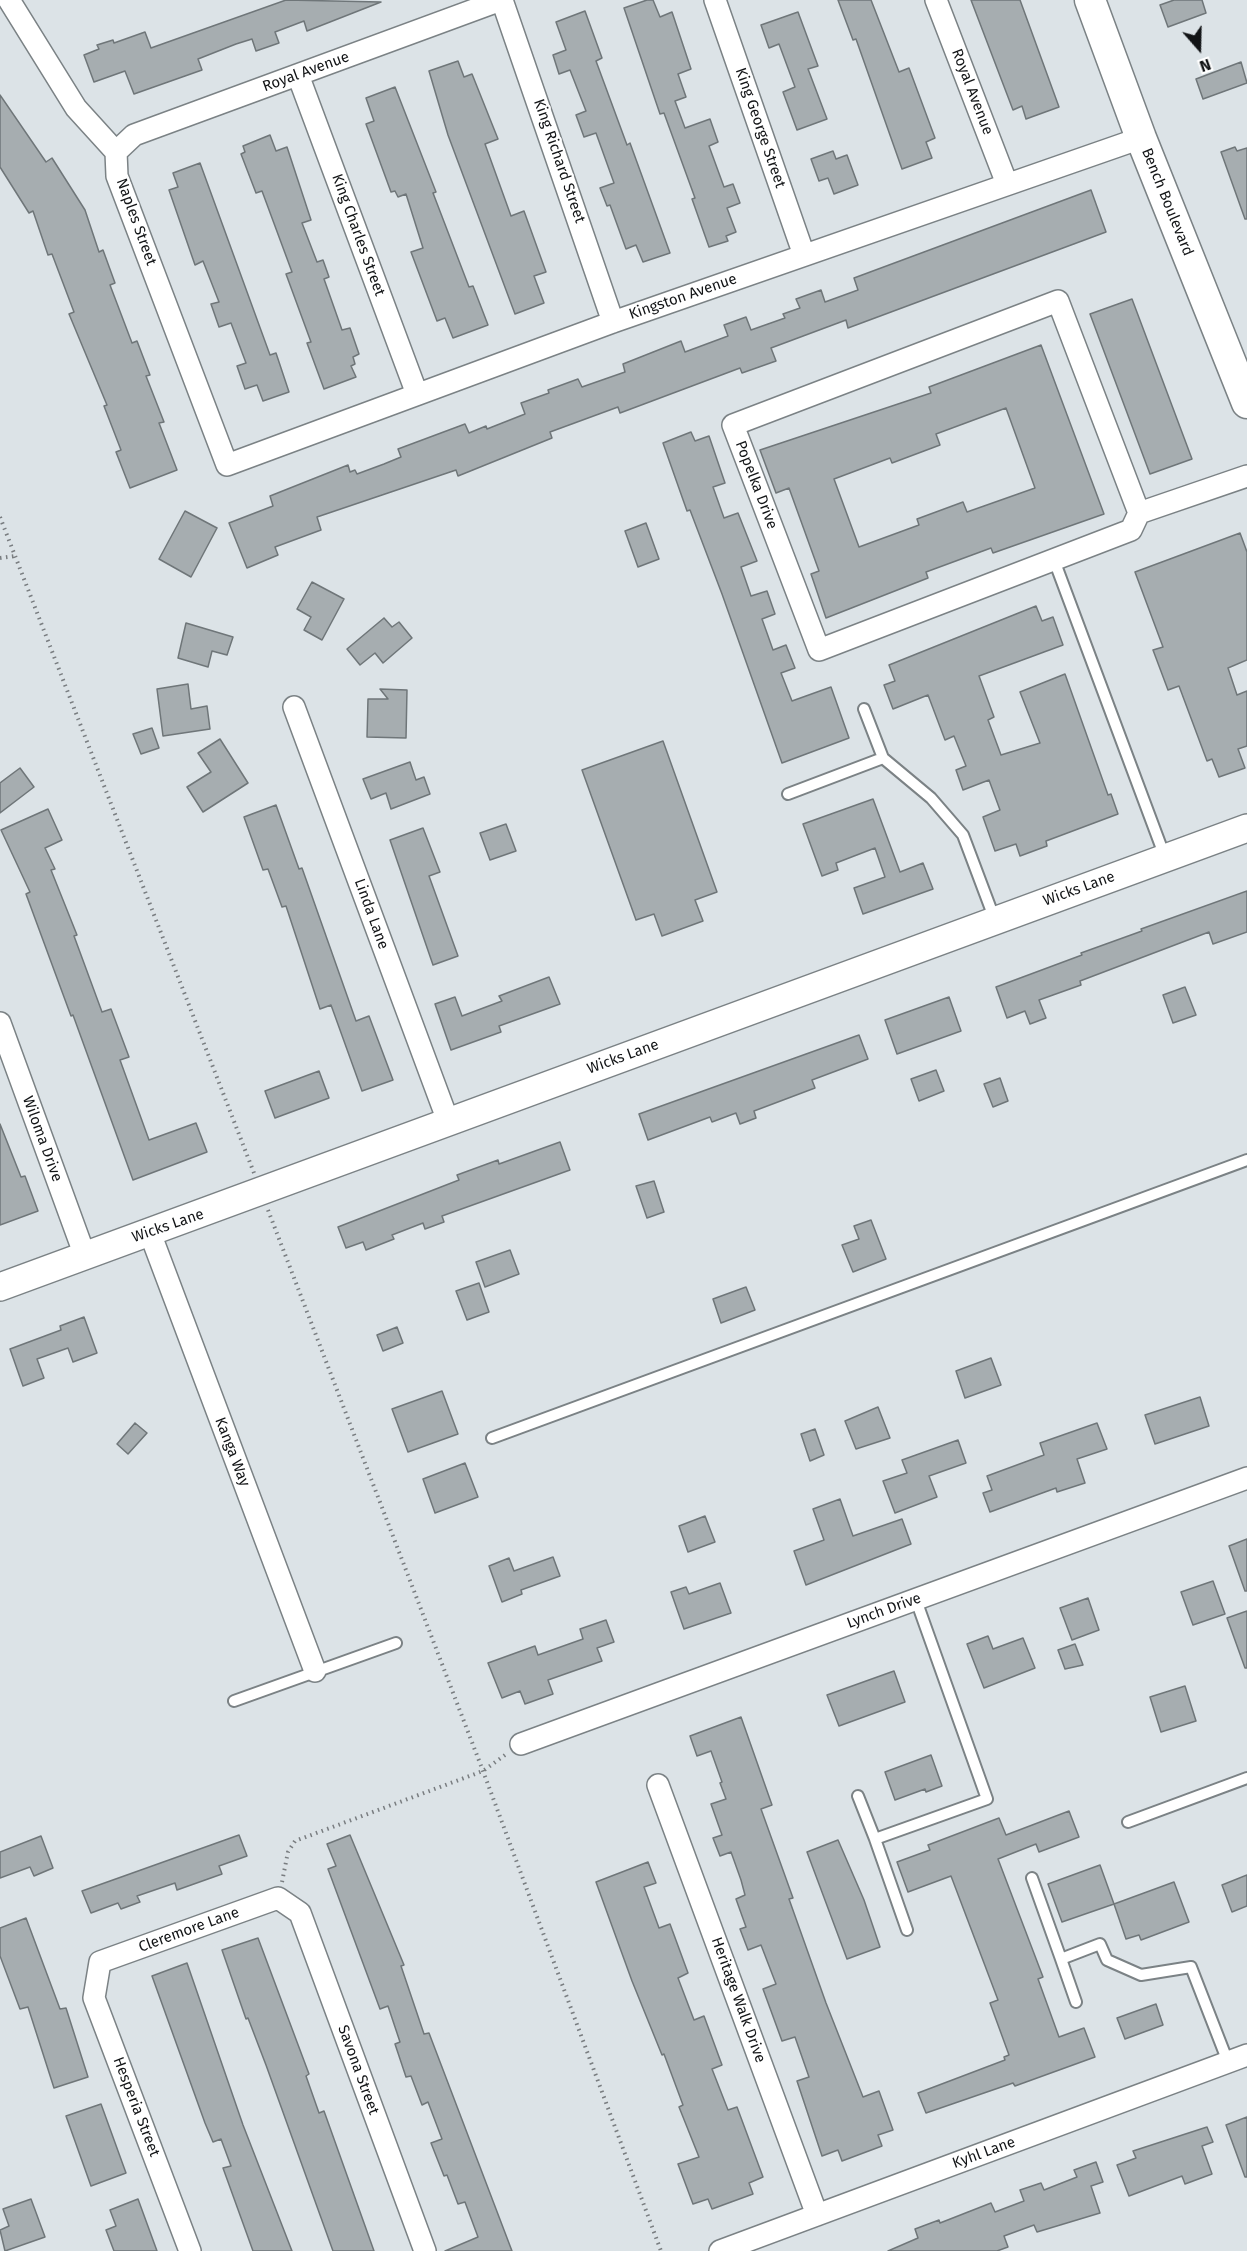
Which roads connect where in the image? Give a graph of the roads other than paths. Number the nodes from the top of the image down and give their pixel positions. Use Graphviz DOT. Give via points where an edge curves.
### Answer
graph roads {
  1 [pos="9,0"];
  2 [pos="502,0"];
  3 [pos="715,0"];
  4 [pos="936,0"];
  5 [pos="1090,0"];
  6 [pos="298,75"];
  7 [pos="1141,138"];
  8 [pos="116,152"];
  9 [pos="1007,184"];
  10 [pos="804,255"];
  11 [pos="613,322"];
  12 [pos="417,394"];
  13 [pos="1247,403"];
  14 [pos="227,465"];
  15 [pos="1247,476"];
  16 [pos="1139,513"];
  17 [pos="1054,560"];
  18 [pos="294,707"];
  19 [pos="864,709"];
  20 [pos="883,758"];
  21 [pos="789,794"];
  22 [pos="1247,828"];
  23 [pos="1165,858"];
  24 [pos="995,920"];
  25 [pos="0,1023"];
  26 [pos="448,1121"];
  27 [pos="1247,1160"];
  28 [pos="150,1233"];
  29 [pos="85,1256"];
  30 [pos="0,1287"];
  31 [pos="492,1438"];
  32 [pos="1247,1479"];
  33 [pos="915,1600"];
  34 [pos="396,1643"];
  35 [pos="315,1671"];
  36 [pos="234,1701"];
  37 [pos="521,1744"];
  38 [pos="1247,1778"];
  39 [pos="658,1785"];
  40 [pos="858,1796"];
  41 [pos="1128,1822"];
  42 [pos="874,1839"];
  43 [pos="1032,1878"];
  44 [pos="278,1898"];
  45 [pos="907,1930"];
  46 [pos="1061,1959"];
  47 [pos="100,1962"];
  48 [pos="1076,2002"];
  49 [pos="1237,2058"];
  50 [pos="817,2215"];
  51 [pos="190,2251"];
  52 [pos="425,2251"];
  53 [pos="720,2251"];
  1 -- 8 [label="street" via="76,108"];
  2 -- 6 [label="street, Royal Avenue"];
  2 -- 11 [label="street, King Richard Street"];
  3 -- 10 [label="street, King George Street"];
  4 -- 9 [label="street, Royal Avenue"];
  5 -- 7 [label="main road, Bench Boulevard"];
  6 -- 8 [label="street, Royal Avenue" via="135,135"];
  6 -- 12 [label="street, King Charles Street"];
  7 -- 9 [label="street, Kingston Avenue"];
  7 -- 13 [label="main road, Bench Boulevard"];
  8 -- 14 [label="street, Naples Street" via="117,176"];
  9 -- 10 [label="street, Kingston Avenue"];
  10 -- 11 [label="street, Kingston Avenue"];
  11 -- 12 [label="street, Kingston Avenue"];
  12 -- 14 [label="street, Kingston Avenue"];
  15 -- 16 [label="street"];
  16 -- 17 [label="street, Popelka Drive" via="1131,531"];
  16 -- 17 [label="street, Popelka Drive" via="1058,301 734,425 819,650"];
  17 -- 23 [label="lane"];
  18 -- 26 [label="street, Linda Lane"];
  19 -- 20 [label="lane"];
  20 -- 21 [label="lane"];
  20 -- 24 [label="lane" via="931,798 963,835"];
  22 -- 23 [label="street, Wicks Lane"];
  23 -- 24 [label="street, Wicks Lane"];
  24 -- 26 [label="street, Wicks Lane"];
  25 -- 29 [label="street, Wiloma Drive"];
  26 -- 28 [label="street, Wicks Lane"];
  27 -- 31 [label="lane"];
  28 -- 29 [label="street, Wicks Lane"];
  28 -- 35 [label="street, Kanga Way"];
  29 -- 30 [label="street, Wicks Lane"];
  32 -- 33 [label="street, Lynch Drive"];
  33 -- 37 [label="street, Lynch Drive"];
  33 -- 42 [label="lane" via="987,1799"];
  34 -- 35 [label="lane"];
  35 -- 36 [label="lane"];
  38 -- 41 [label="lane"];
  39 -- 50 [label="street, Heritage Walk Drive"];
  40 -- 42 [label="lane"];
  42 -- 45 [label="lane"];
  43 -- 46 [label="lane"];
  44 -- 47 [label="street, Cleremore Lane"];
  44 -- 52 [label="street, Savona Street" via="300,1913"];
  46 -- 48 [label="lane"];
  46 -- 49 [label="lane" via="1100,1944 1107,1960 1141,1975 1191,1967"];
  47 -- 51 [label="street, Hesperia Street" via="94,1998"];
  49 -- 50 [label="street, Kyhl Lane"];
  50 -- 53 [label="street, Kyhl Lane"];
}
